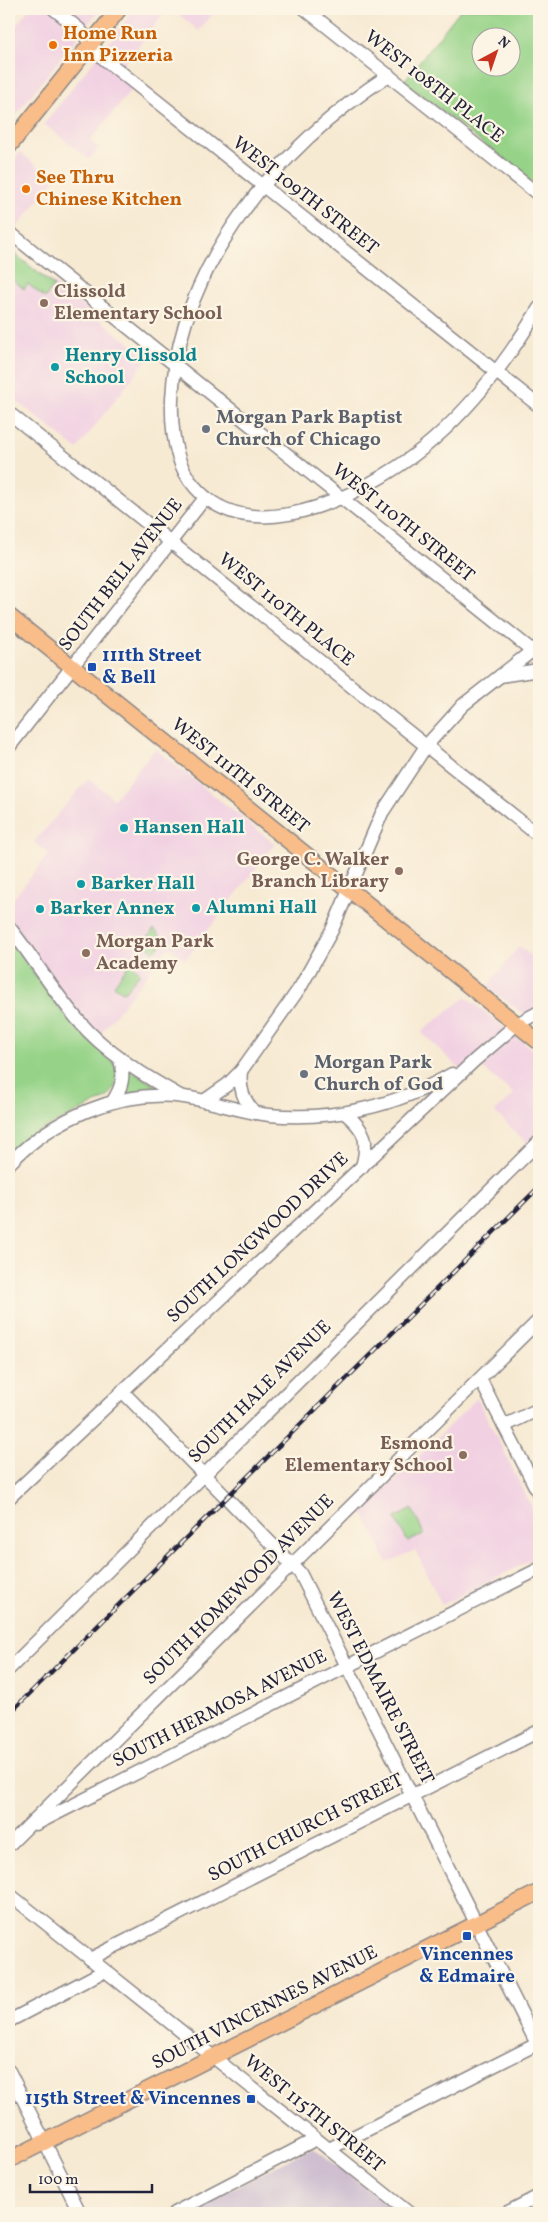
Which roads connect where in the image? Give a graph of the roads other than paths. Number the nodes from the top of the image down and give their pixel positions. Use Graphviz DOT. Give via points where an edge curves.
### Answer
graph roads {
  1 [pos="54,9"];
  2 [pos="119,9"];
  3 [pos="305,9"];
  4 [pos="91,44"];
  5 [pos="389,75"];
  6 [pos="9,146"];
  7 [pos="263,187"];
  8 [pos="539,194"];
  9 [pos="9,232"];
  10 [pos="539,308"];
  11 [pos="174,364"];
  12 [pos="496,371"];
  13 [pos="539,406"];
  14 [pos="9,413"];
  15 [pos="205,498"];
  16 [pos="342,498"];
  17 [pos="171,542"];
  18 [pos="9,616"];
  19 [pos="536,651"];
  20 [pos="72,667"];
  21 [pos="539,670"];
  22 [pos="499,676"];
  23 [pos="426,746"];
  24 [pos="9,747"];
  25 [pos="539,836"];
  26 [pos="349,889"];
  27 [pos="9,927"];
  28 [pos="539,1012"];
  29 [pos="517,1024"];
  30 [pos="539,1042"];
  31 [pos="477,1058"];
  32 [pos="120,1060"];
  33 [pos="241,1071"];
  34 [pos="182,1097"];
  35 [pos="112,1101"];
  36 [pos="204,1101"];
  37 [pos="254,1113"];
  38 [pos="345,1113"];
  39 [pos="539,1142"];
  40 [pos="9,1164"];
  41 [pos="362,1167"];
  42 [pos="539,1320"];
  43 [pos="480,1379"];
  44 [pos="122,1391"];
  45 [pos="539,1409"];
  46 [pos="504,1426"];
  47 [pos="204,1475"];
  48 [pos="539,1494"];
  49 [pos="9,1498"];
  50 [pos="291,1564"];
  51 [pos="539,1569"];
  52 [pos="347,1666"];
  53 [pos="9,1669"];
  54 [pos="539,1731"];
  55 [pos="413,1795"];
  56 [pos="25,1829"];
  57 [pos="9,1845"];
  58 [pos="539,1892"];
  59 [pos="9,1894"];
  60 [pos="476,1924"];
  61 [pos="90,1959"];
  62 [pos="104,1971"];
  63 [pos="9,2021"];
  64 [pos="538,2046"];
  65 [pos="213,2057"];
  66 [pos="9,2071"];
  67 [pos="316,2139"];
  68 [pos="44,2142"];
  69 [pos="329,2150"];
  70 [pos="9,2160"];
  71 [pos="539,2196"];
  72 [pos="80,2213"];
  73 [pos="174,2213"];
  74 [pos="409,2213"];
  75 [pos="506,2213"];
  1 -- 4 [label="street, WEST 109TH STREET" via="80,29"];
  2 -- 4 [label="main road"];
  3 -- 5 [label="street, WEST 108TH PLACE"];
  4 -- 6 [label="main road"];
  4 -- 7 [label="street, WEST 109TH STREET" via="103,58"];
  5 -- 7 [label="street" via="326,120 298,146"];
  5 -- 8 [label="street, WEST 108TH PLACE"];
  7 -- 11 [label="street" via="214,259 186,322"];
  7 -- 12 [label="street, WEST 109TH STREET"];
  9 -- 11 [label="street, WEST 110TH STREET"];
  10 -- 12 [label="street, SOUTH BELL AVENUE"];
  11 -- 15 [label="street" via="174,441 184,469"];
  11 -- 16 [label="street, WEST 110TH STREET"];
  12 -- 13 [label="street, WEST 109TH STREET"];
  12 -- 16 [label="street, SOUTH BELL AVENUE" via="463,411 433,440 384,475"];
  14 -- 17 [label="street, WEST 110TH PLACE"];
  15 -- 16 [label="street, SOUTH BELL AVENUE" via="223,508 258,516 294,513"];
  15 -- 17 [label="street, SOUTH BELL AVENUE"];
  16 -- 19 [label="street, WEST 110TH STREET"];
  17 -- 20 [label="street, SOUTH BELL AVENUE"];
  17 -- 23 [label="street, WEST 110TH PLACE"];
  18 -- 20 [label="main road, WEST 111TH STREET"];
  19 -- 22 [label="street"];
  20 -- 24 [label="street, SOUTH BELL AVENUE"];
  20 -- 26 [label="main road, WEST 111TH STREET"];
  21 -- 22 [label="street"];
  22 -- 23 [label="street" via="463,705"];
  23 -- 25 [label="street, WEST 110TH PLACE"];
  23 -- 26 [label="street" via="390,797"];
  26 -- 29 [label="main road, WEST 111TH STREET"];
  26 -- 33 [label="street" via="332,930 301,986"];
  27 -- 32 [label="street" via="78,1021"];
  28 -- 29 [label="street, SOUTH LONGWOOD DRIVE"];
  29 -- 30 [label="main road, WEST 111TH STREET"];
  29 -- 31 [label="street, SOUTH LONGWOOD DRIVE"];
  31 -- 38 [label="street" via="438,1083 379,1106"];
  31 -- 41 [label="street, SOUTH LONGWOOD DRIVE"];
  32 -- 34 [label="street"];
  32 -- 35 [label="street" via="123,1082"];
  33 -- 36 [label="street"];
  33 -- 37 [label="street" via="241,1092"];
  34 -- 35 [label="street"];
  34 -- 36 [label="street"];
  35 -- 40 [label="street" via="58,1124 30,1143"];
  36 -- 37 [label="street"];
  37 -- 38 [label="street" via="296,1116"];
  38 -- 41 [label="street" via="357,1123 365,1140"];
  39 -- 47 [label="street, SOUTH HALE AVENUE"];
  41 -- 44 [label="street, SOUTH LONGWOOD DRIVE"];
  42 -- 43 [label="street, SOUTH HOMEWOOD AVENUE"];
  43 -- 46 [label="street"];
  43 -- 50 [label="street, SOUTH HOMEWOOD AVENUE"];
  44 -- 47 [label="street, WEST EDMAIRE STREET"];
  44 -- 49 [label="street, SOUTH LONGWOOD DRIVE"];
  45 -- 46 [label="street"];
  46 -- 48 [label="street"];
  47 -- 50 [label="street, WEST EDMAIRE STREET"];
  47 -- 53 [label="street, SOUTH HALE AVENUE"];
  50 -- 52 [label="street, WEST EDMAIRE STREET" via="300,1573"];
  50 -- 56 [label="street, SOUTH HOMEWOOD AVENUE"];
  51 -- 52 [label="street, SOUTH HERMOSA AVENUE"];
  52 -- 55 [label="street, WEST EDMAIRE STREET"];
  52 -- 56 [label="street, SOUTH HERMOSA AVENUE"];
  54 -- 55 [label="street, SOUTH CHURCH STREET"];
  55 -- 60 [label="street, WEST EDMAIRE STREET"];
  55 -- 61 [label="street, SOUTH CHURCH STREET"];
  56 -- 57 [label="street, SOUTH HOMEWOOD AVENUE"];
  58 -- 60 [label="main road, SOUTH VINCENNES AVENUE"];
  59 -- 61 [label="street, WEST 115TH STREET"];
  60 -- 64 [label="street, WEST EDMAIRE STREET"];
  60 -- 65 [label="main road, SOUTH VINCENNES AVENUE"];
  61 -- 62 [label="street, WEST 115TH STREET"];
  62 -- 63 [label="street"];
  62 -- 65 [label="street, WEST 115TH STREET"];
  64 -- 69 [label="street"];
  65 -- 67 [label="street, WEST 115TH STREET"];
  65 -- 68 [label="main road, SOUTH VINCENNES AVENUE"];
  66 -- 68 [label="street"];
  67 -- 69 [label="street, WEST 115TH STREET"];
  67 -- 73 [label="street"];
  68 -- 70 [label="main road, SOUTH VINCENNES AVENUE"];
  68 -- 72 [label="street"];
  69 -- 74 [label="street, WEST 115TH STREET"];
  71 -- 75 [label="street"];
}
